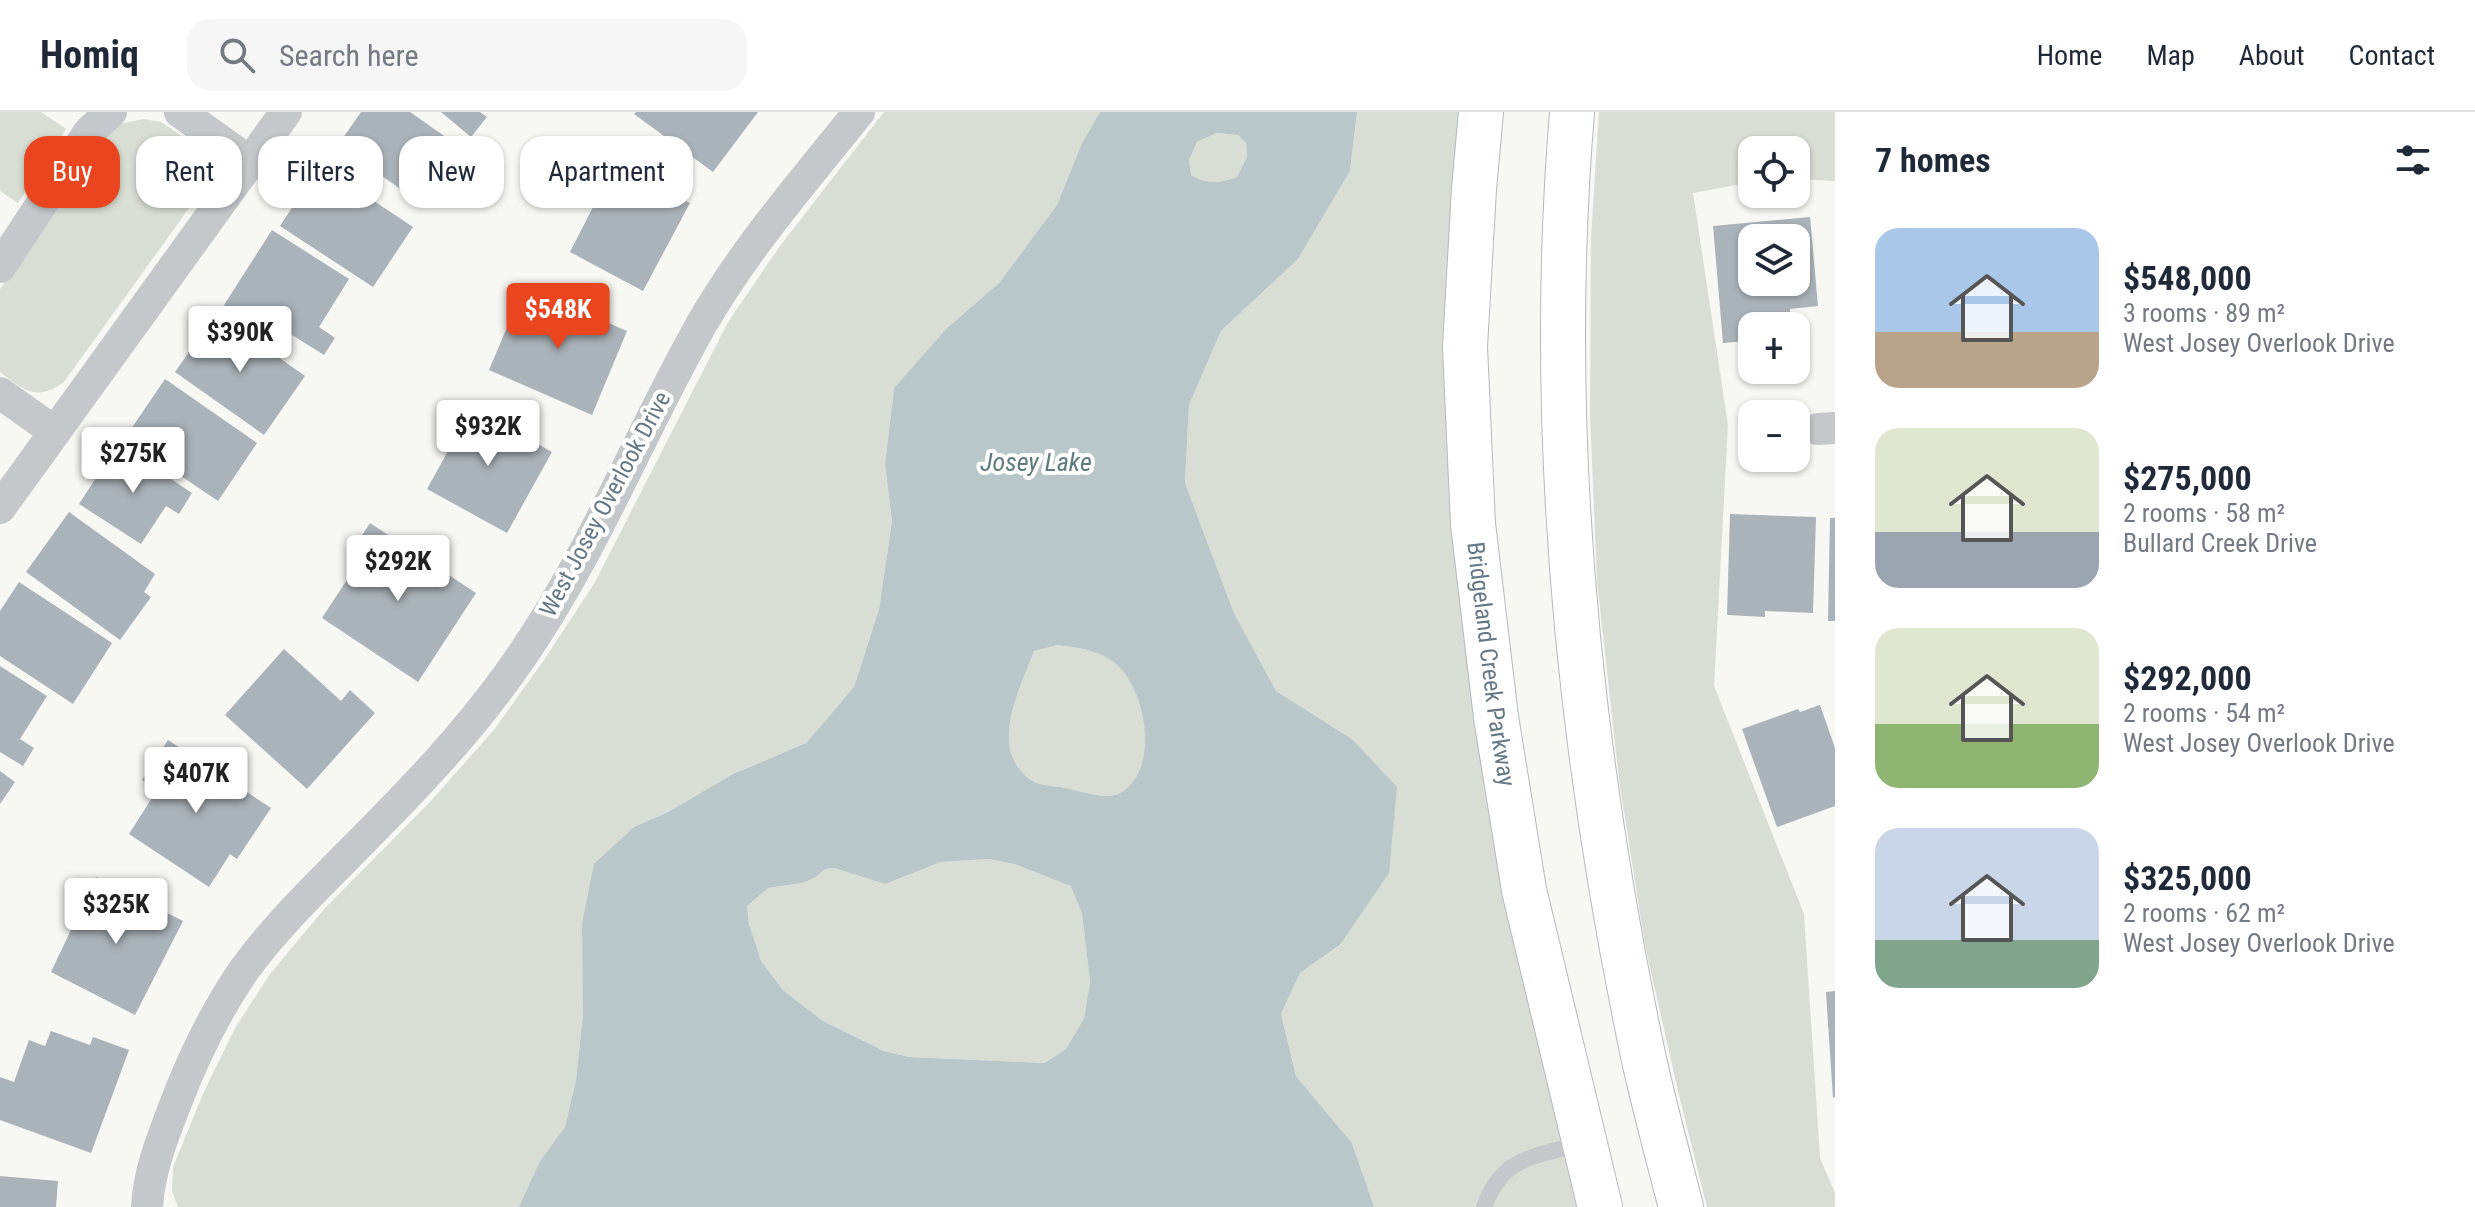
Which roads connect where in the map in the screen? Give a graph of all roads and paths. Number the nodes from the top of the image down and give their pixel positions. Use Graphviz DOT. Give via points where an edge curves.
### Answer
graph roads {
  1 [pos="111,112"];
  2 [pos="180,112"];
  3 [pos="286,112"];
  4 [pos="859,112"];
  5 [pos="1481,112"];
  6 [pos="1572,112"];
  7 [pos="250,162"];
  8 [pos="0,267"];
  9 [pos="0,393"];
  10 [pos="55,432"];
  11 [pos="0,508"];
  12 [pos="1583,1142"];
  13 [pos="147,1207"];
  14 [pos="1484,1207"];
  15 [pos="1600,1207"];
  16 [pos="1681,1207"];
  1 -- 8 [label="street" via="89,132"];
  2 -- 7 [label="street"];
  3 -- 7 [label="street"];
  4 -- 13 [label="street, West Josey Overlook Drive" via="749,251 703,322 604,517 521,658 422,780 287,917 245,968 187,1074 153,1163"];
  5 -- 12 [label="main road, Bridgeland Creek Parkway" via="1465,347 1473,524 1524,890"];
  6 -- 16 [label="main road" via="1563,316 1566,515 1609,876 1643,1056"];
  7 -- 10 [label="street"];
  9 -- 10 [label="street"];
  10 -- 11 [label="street"];
  12 -- 14 [label="lane" via="1515,1164 1500,1174"];
  12 -- 15 [label="main road, Bridgeland Creek Parkway"];
}
